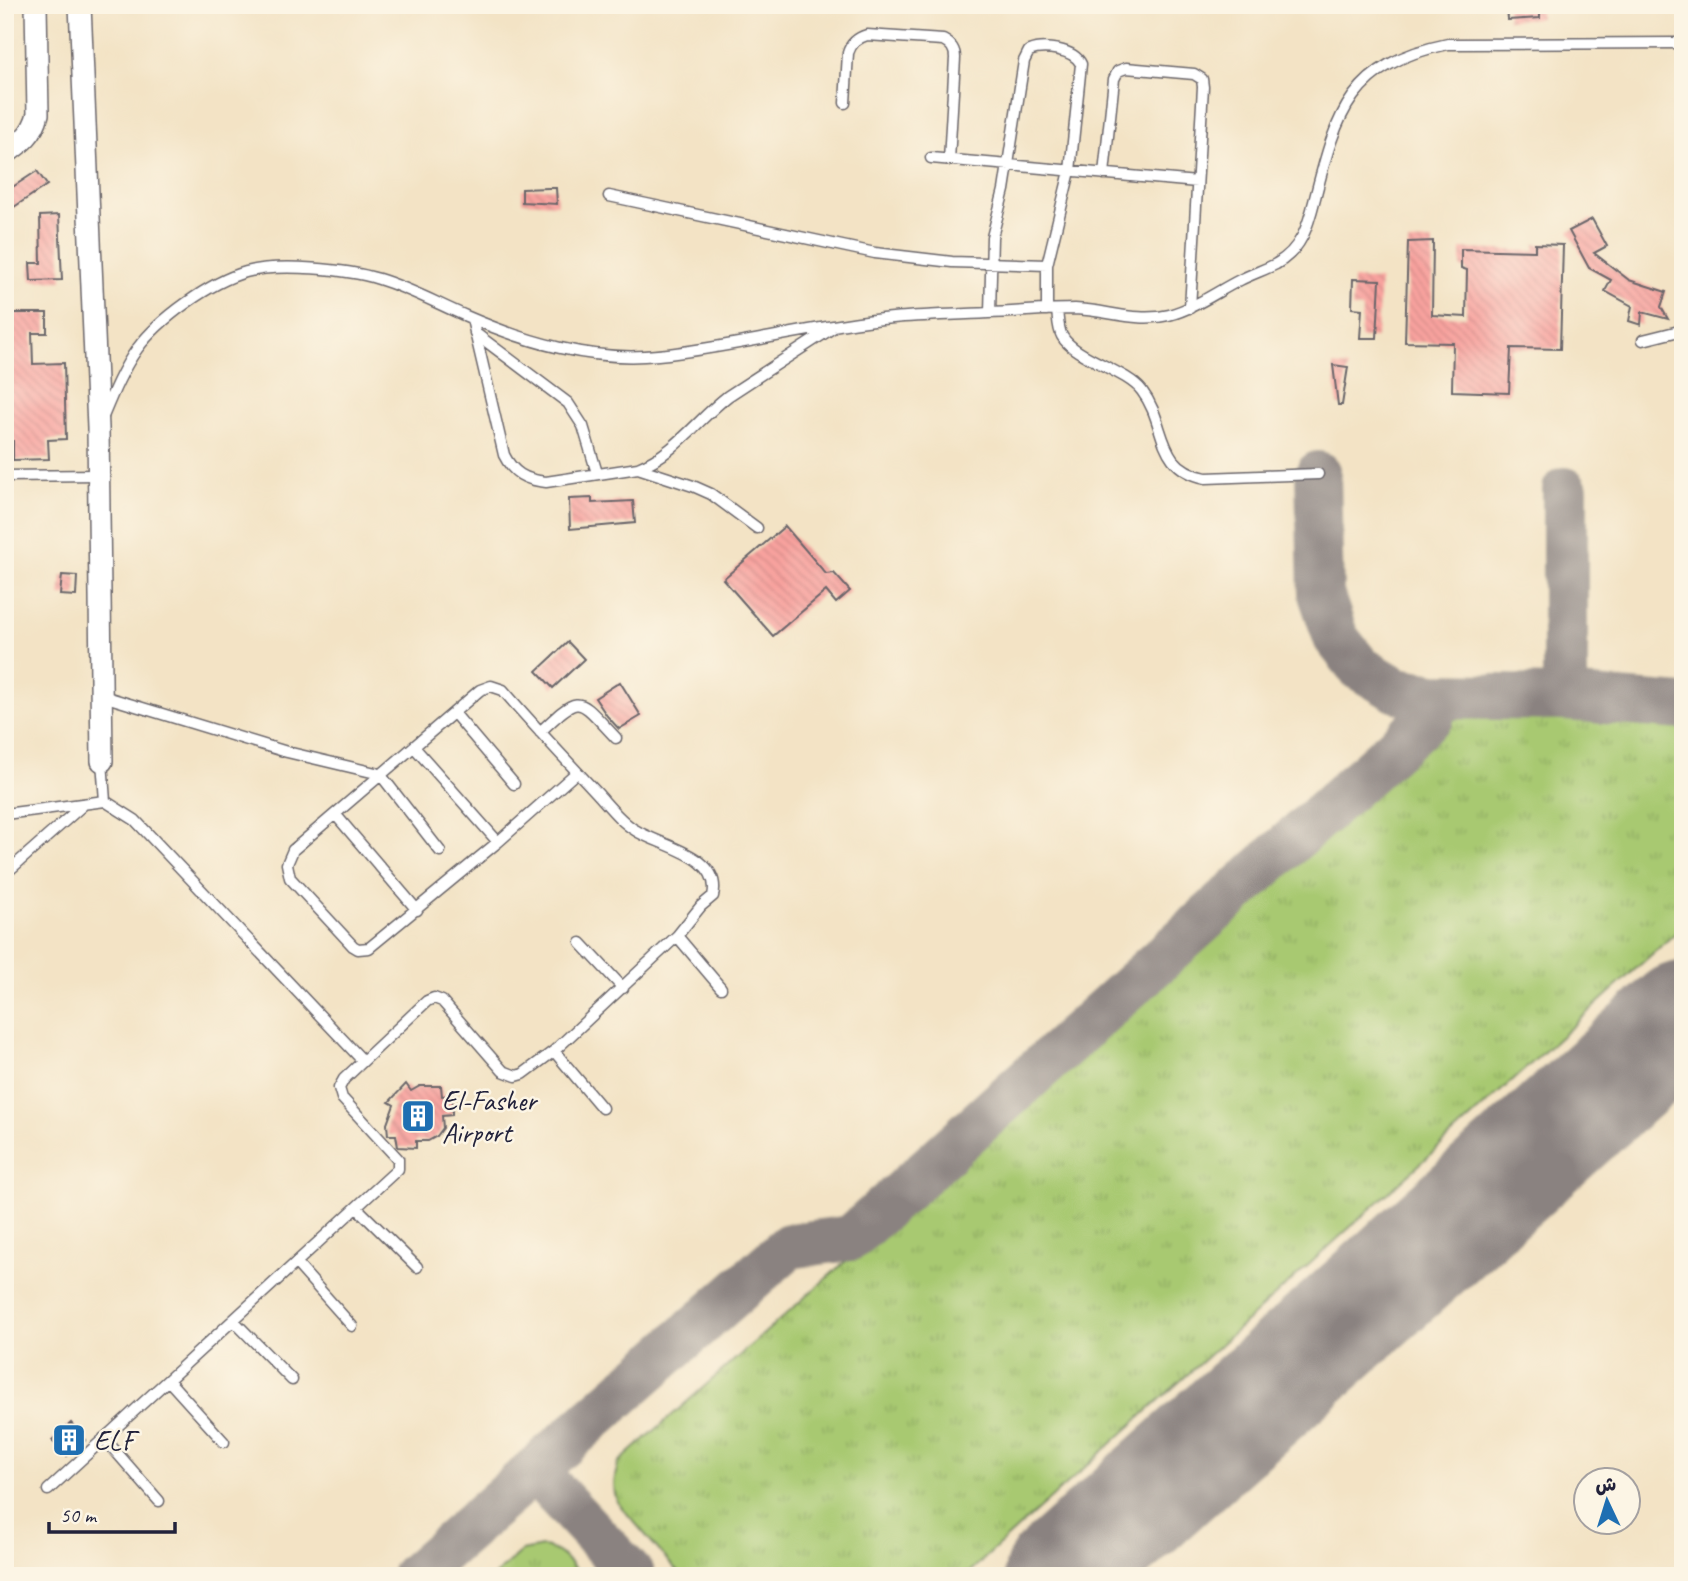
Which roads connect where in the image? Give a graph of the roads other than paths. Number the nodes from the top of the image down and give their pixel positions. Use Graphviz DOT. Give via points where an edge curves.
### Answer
graph roads {
  1 [pos="36,5"];
  2 [pos="80,5"];
  3 [pos="1683,43"];
  4 [pos="845,103"];
  5 [pos="5,154"];
  6 [pos="931,158"];
  7 [pos="949,160"];
  8 [pos="1008,165"];
  9 [pos="1070,171"];
  10 [pos="1104,174"];
  11 [pos="1197,182"];
  12 [pos="609,196"];
  13 [pos="991,264"];
  14 [pos="1047,265"];
  15 [pos="1190,308"];
  16 [pos="1052,310"];
  17 [pos="990,313"];
  18 [pos="472,319"];
  19 [pos="837,325"];
  20 [pos="1683,330"];
  21 [pos="475,333"];
  22 [pos="1643,340"];
  23 [pos="98,428"];
  24 [pos="638,468"];
  25 [pos="597,473"];
  26 [pos="1318,474"];
  27 [pos="98,475"];
  28 [pos="5,476"];
  29 [pos="757,528"];
  30 [pos="103,696"];
  31 [pos="453,713"];
  32 [pos="540,732"];
  33 [pos="616,738"];
  34 [pos="414,747"];
  35 [pos="102,761"];
  36 [pos="577,772"];
  37 [pos="380,774"];
  38 [pos="514,784"];
  39 [pos="105,801"];
  40 [pos="83,805"];
  41 [pos="5,814"];
  42 [pos="335,814"];
  43 [pos="498,842"];
  44 [pos="440,851"];
  45 [pos="5,874"];
  46 [pos="418,909"];
  47 [pos="677,936"];
  48 [pos="581,943"];
  49 [pos="622,988"];
  50 [pos="721,988"];
  51 [pos="554,1051"];
  52 [pos="363,1061"];
  53 [pos="602,1108"];
  54 [pos="357,1208"];
  55 [pos="296,1263"];
  56 [pos="417,1267"];
  57 [pos="233,1320"];
  58 [pos="352,1326"];
  59 [pos="168,1380"];
  60 [pos="292,1380"];
  61 [pos="104,1438"];
  62 [pos="224,1443"];
  63 [pos="48,1490"];
  64 [pos="159,1501"];
  1 -- 5 [label="street" via="38,114 28,137"];
  2 -- 23 [label="street"];
  3 -- 15 [label="lane" via="1448,44 1417,50 1387,64 1362,85 1343,110 1299,243 1279,262"];
  4 -- 7 [label="lane" via="848,53 860,37 943,40 953,47 955,58"];
  6 -- 7 [label="lane"];
  7 -- 8 [label="lane"];
  8 -- 9 [label="lane"];
  8 -- 9 [label="lane" via="1024,61 1029,51 1039,48 1070,53 1081,65"];
  8 -- 13 [label="lane" via="994,225"];
  9 -- 10 [label="lane"];
  9 -- 14 [label="lane"];
  10 -- 11 [label="lane"];
  10 -- 11 [label="lane" via="1114,79 1126,68 1194,74 1203,83"];
  11 -- 15 [label="lane"];
  12 -- 13 [label="lane" via="875,253"];
  13 -- 14 [label="lane"];
  13 -- 17 [label="lane"];
  14 -- 16 [label="lane"];
  15 -- 16 [label="lane" via="1144,318"];
  16 -- 17 [label="lane"];
  16 -- 26 [label="lane" via="1066,342 1143,392 1166,449 1182,469 1206,478"];
  17 -- 19 [label="lane"];
  18 -- 19 [label="lane" via="545,345 617,356 689,351"];
  18 -- 21 [label="lane"];
  18 -- 23 [label="lane" via="376,278 286,268 244,272 170,314 151,331 122,374"];
  19 -- 24 [label="lane" via="728,396 665,454"];
  20 -- 22 [label="lane"];
  21 -- 25 [label="lane" via="568,403 583,426"];
  21 -- 25 [label="lane" via="503,455 510,467 533,481 546,482"];
  23 -- 27 [label="street"];
  24 -- 25 [label="lane"];
  24 -- 29 [label="lane" via="710,494"];
  27 -- 28 [label="lane"];
  27 -- 30 [label="street"];
  30 -- 35 [label="street"];
  30 -- 37 [label="lane" via="287,752"];
  31 -- 32 [label="lane" via="480,691 497,687"];
  31 -- 34 [label="lane"];
  31 -- 38 [label="lane"];
  32 -- 33 [label="lane" via="576,703 586,707"];
  32 -- 36 [label="lane"];
  34 -- 37 [label="lane"];
  34 -- 43 [label="lane"];
  35 -- 39 [label="lane"];
  36 -- 43 [label="lane"];
  36 -- 47 [label="lane" via="630,827 681,850 713,877 713,896"];
  37 -- 42 [label="lane"];
  37 -- 44 [label="lane"];
  39 -- 40 [label="lane"];
  39 -- 52 [label="lane" via="135,820"];
  40 -- 41 [label="lane"];
  40 -- 45 [label="lane"];
  42 -- 46 [label="lane"];
  42 -- 46 [label="lane" via="289,856 289,878 358,949 374,946"];
  43 -- 46 [label="lane"];
  47 -- 49 [label="lane"];
  47 -- 50 [label="lane"];
  48 -- 49 [label="lane"];
  49 -- 51 [label="lane"];
  51 -- 52 [label="lane" via="523,1074 509,1074 442,1001 434,998"];
  51 -- 53 [label="lane"];
  52 -- 54 [label="lane" via="340,1083 339,1094 400,1162"];
  54 -- 55 [label="lane"];
  54 -- 56 [label="lane"];
  55 -- 57 [label="lane"];
  55 -- 58 [label="lane"];
  57 -- 59 [label="lane"];
  57 -- 60 [label="lane"];
  59 -- 61 [label="lane"];
  59 -- 62 [label="lane"];
  61 -- 63 [label="lane"];
  61 -- 64 [label="lane"];
}
